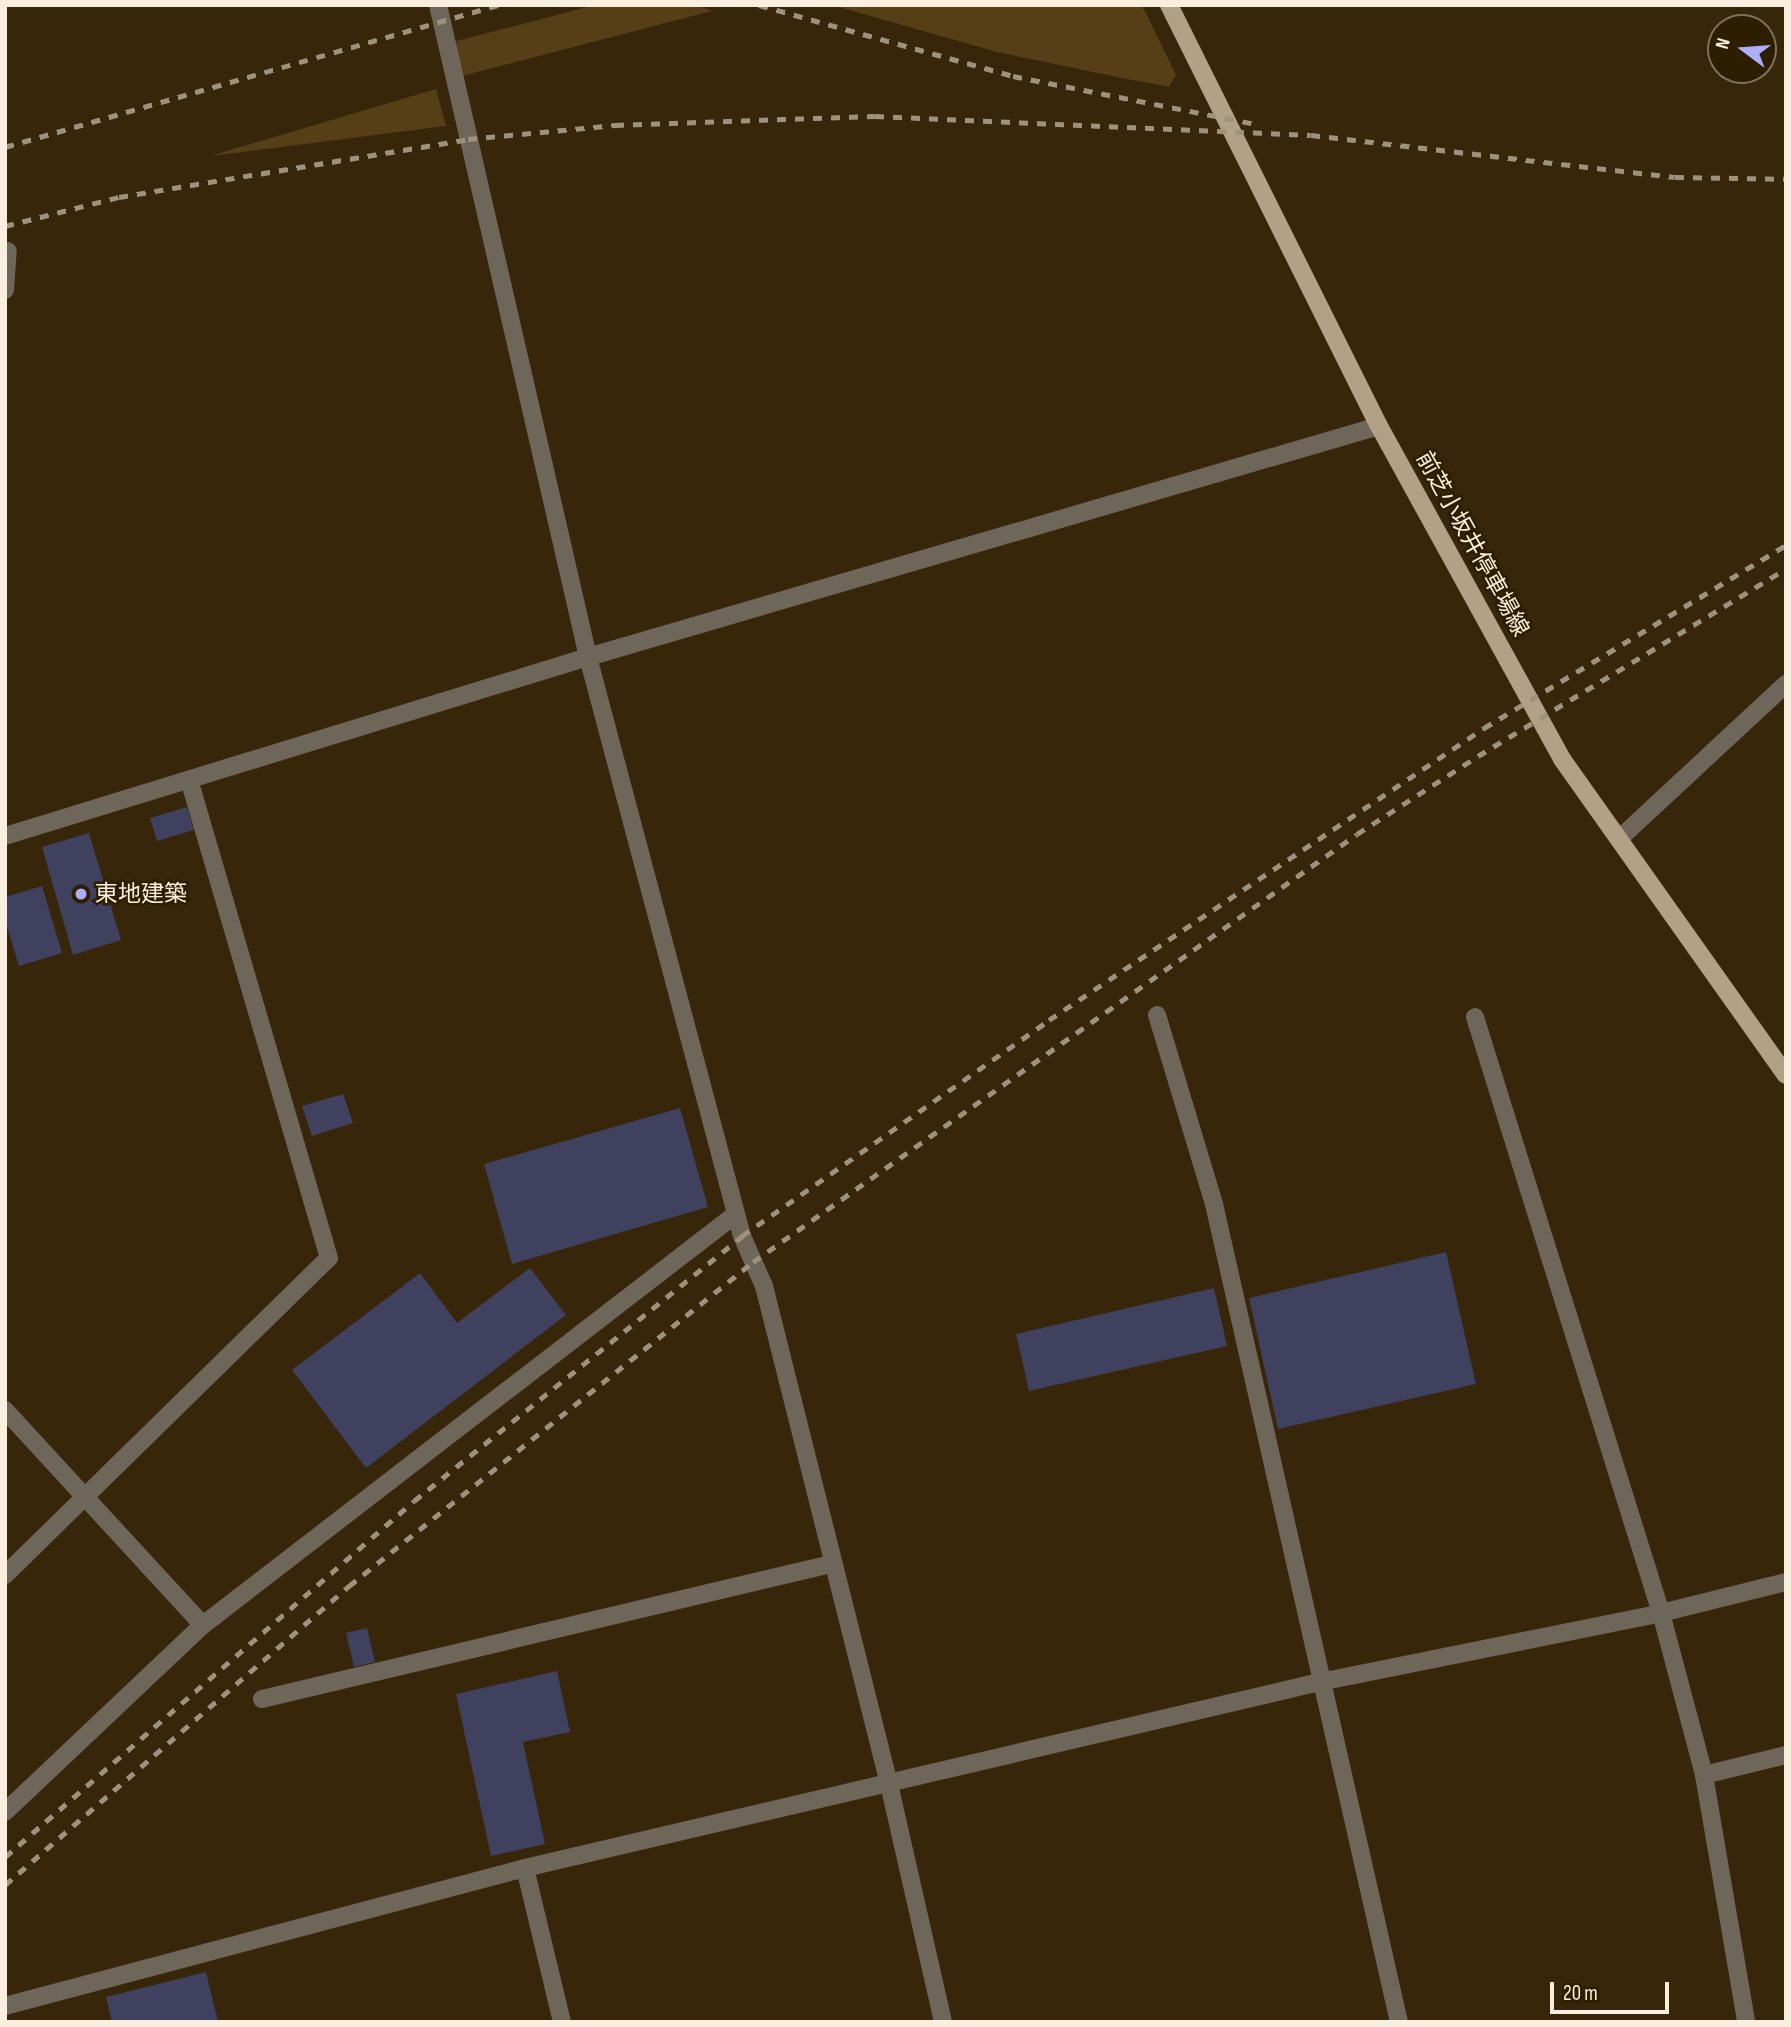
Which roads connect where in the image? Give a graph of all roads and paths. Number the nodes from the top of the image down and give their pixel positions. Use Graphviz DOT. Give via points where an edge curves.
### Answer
graph roads {
  1 [pos="438,5"];
  2 [pos="1169,5"];
  3 [pos="8,251"];
  4 [pos="5,290"];
  5 [pos="1379,426"];
  6 [pos="588,657"];
  7 [pos="1786,684"];
  8 [pos="190,782"];
  9 [pos="5,835"];
  10 [pos="1619,839"];
  11 [pos="1157,1016"];
  12 [pos="1475,1017"];
  13 [pos="1786,1075"];
  14 [pos="736,1214"];
  15 [pos="5,1410"];
  16 [pos="87,1499"];
  17 [pos="831,1563"];
  18 [pos="5,1575"];
  19 [pos="1786,1582"];
  20 [pos="1661,1613"];
  21 [pos="203,1625"];
  22 [pos="1320,1682"];
  23 [pos="262,1699"];
  24 [pos="1786,1755"];
  25 [pos="1704,1775"];
  26 [pos="890,1784"];
  27 [pos="5,1812"];
  28 [pos="525,1868"];
  29 [pos="5,2006"];
  30 [pos="562,2022"];
  31 [pos="943,2022"];
  32 [pos="1399,2022"];
  33 [pos="1746,2022"];
  1 -- 6 [label="street"];
  2 -- 5 [label="main road, 前芝小坂井停車場線"];
  3 -- 4 [label="street"];
  5 -- 6 [label="street"];
  5 -- 10 [label="main road, 前芝小坂井停車場線" via="1562,759"];
  6 -- 8 [label="street"];
  6 -- 14 [label="street"];
  7 -- 10 [label="street"];
  8 -- 9 [label="street"];
  8 -- 16 [label="street" via="329,1258"];
  10 -- 13 [label="main road, 前芝小坂井停車場線"];
  11 -- 22 [label="street" via="1214,1204"];
  12 -- 20 [label="street"];
  14 -- 17 [label="street" via="764,1286"];
  14 -- 21 [label="street"];
  15 -- 16 [label="street"];
  16 -- 18 [label="street"];
  16 -- 21 [label="street"];
  17 -- 23 [label="street"];
  17 -- 26 [label="street"];
  19 -- 20 [label="street"];
  20 -- 22 [label="street"];
  20 -- 25 [label="street"];
  21 -- 27 [label="street"];
  22 -- 26 [label="street"];
  22 -- 32 [label="street"];
  24 -- 25 [label="street"];
  25 -- 33 [label="street"];
  26 -- 28 [label="street"];
  26 -- 31 [label="street"];
  28 -- 29 [label="street"];
  28 -- 30 [label="street"];
}
